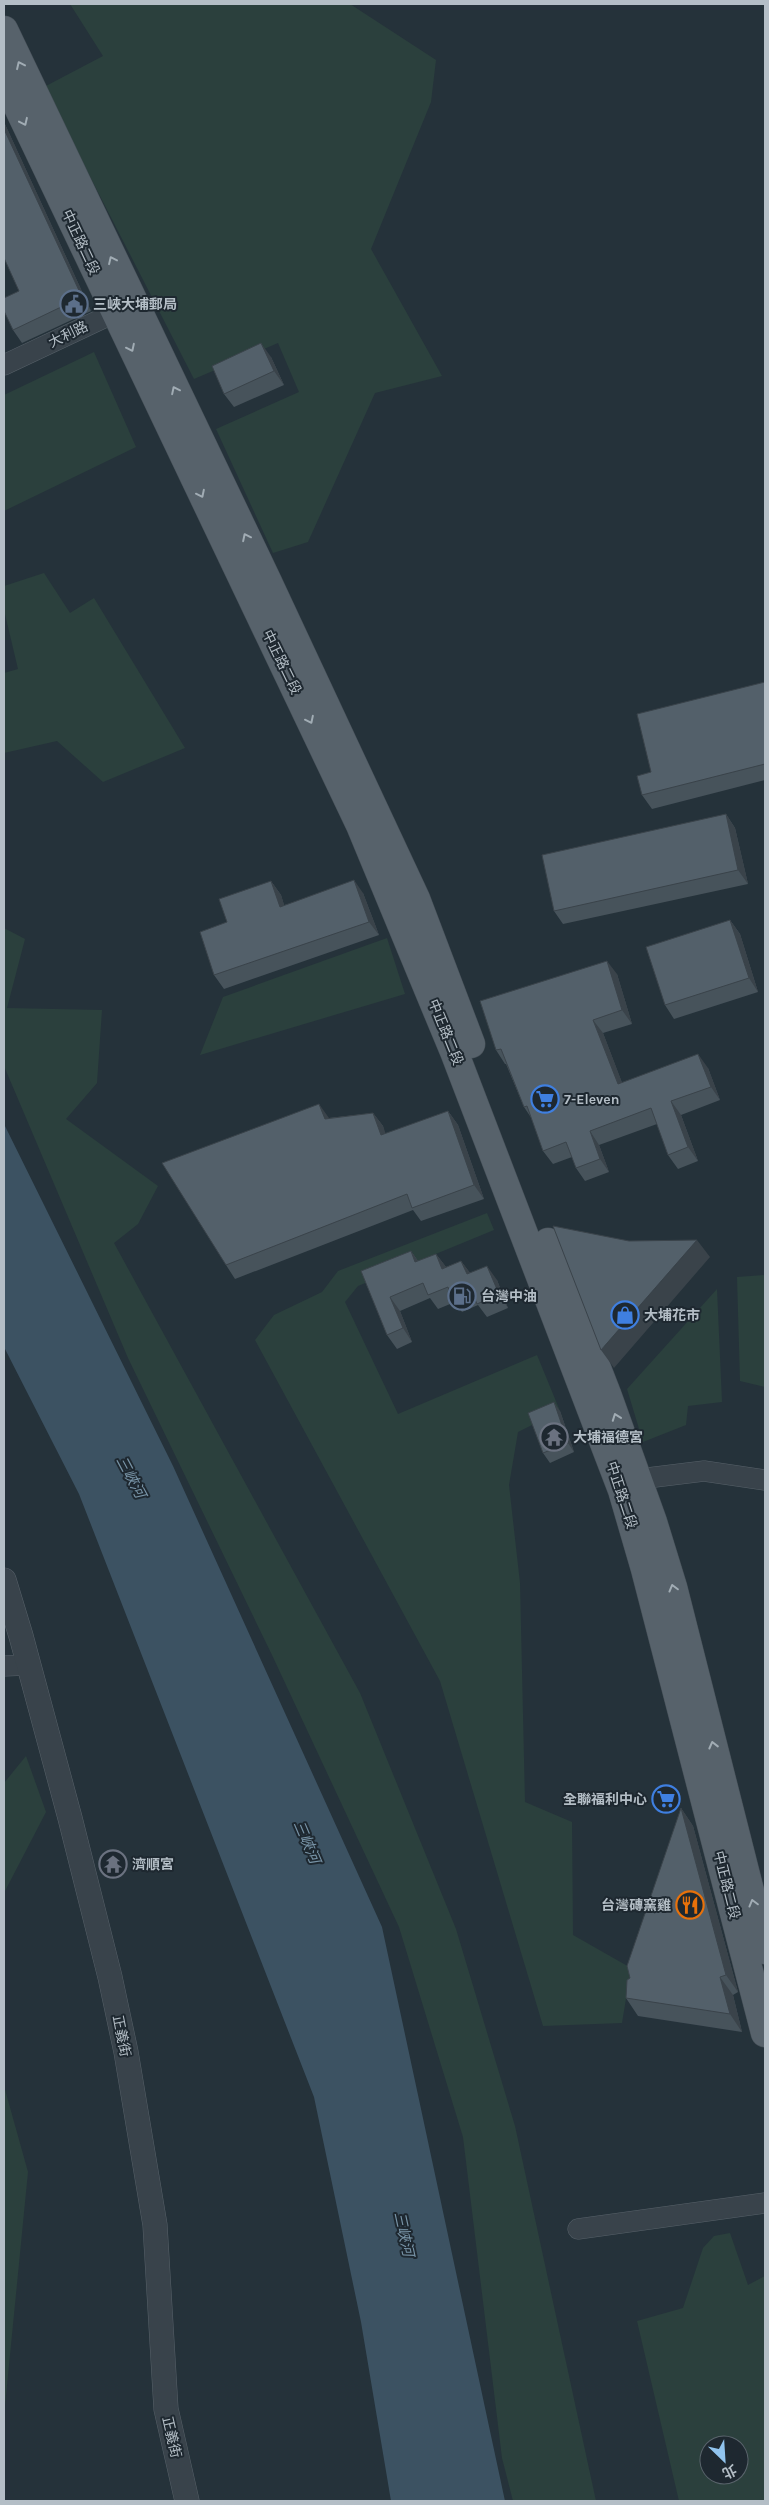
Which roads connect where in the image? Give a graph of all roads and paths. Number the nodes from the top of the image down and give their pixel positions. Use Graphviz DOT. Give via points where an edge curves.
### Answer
graph roads {
  1 [pos="4,30"];
  2 [pos="4,78"];
  3 [pos="124,308"];
  4 [pos="4,365"];
  5 [pos="639,1479"];
  6 [pos="765,1480"];
  7 [pos="4,1580"];
  8 [pos="29,1665"];
  9 [pos="4,1666"];
  10 [pos="765,1950"];
  11 [pos="765,2033"];
  12 [pos="765,2203"];
  13 [pos="578,2229"];
  14 [pos="187,2501"];
  3 -- 1 [label="main road, 中正路二段, one-way"];
  2 -- 3 [label="main road, 中正路二段, one-way"];
  3 -- 4 [label="street, 大利路"];
  5 -- 3 [label="main road, 中正路二段, one-way" via="416,899 267,580"];
  3 -- 11 [label="main road, 中正路二段, one-way" via="391,896 615,1472 645,1569"];
  5 -- 6 [label="street" via="704,1471"];
  10 -- 5 [label="main road, 中正路二段, one-way" via="673,1587"];
  7 -- 8 [label="street, 正義街"];
  8 -- 9 [label="street"];
  8 -- 14 [label="street, 正義街" via="110,1977 126,2052 155,2225 166,2409"];
  12 -- 13 [label="street"];
}
